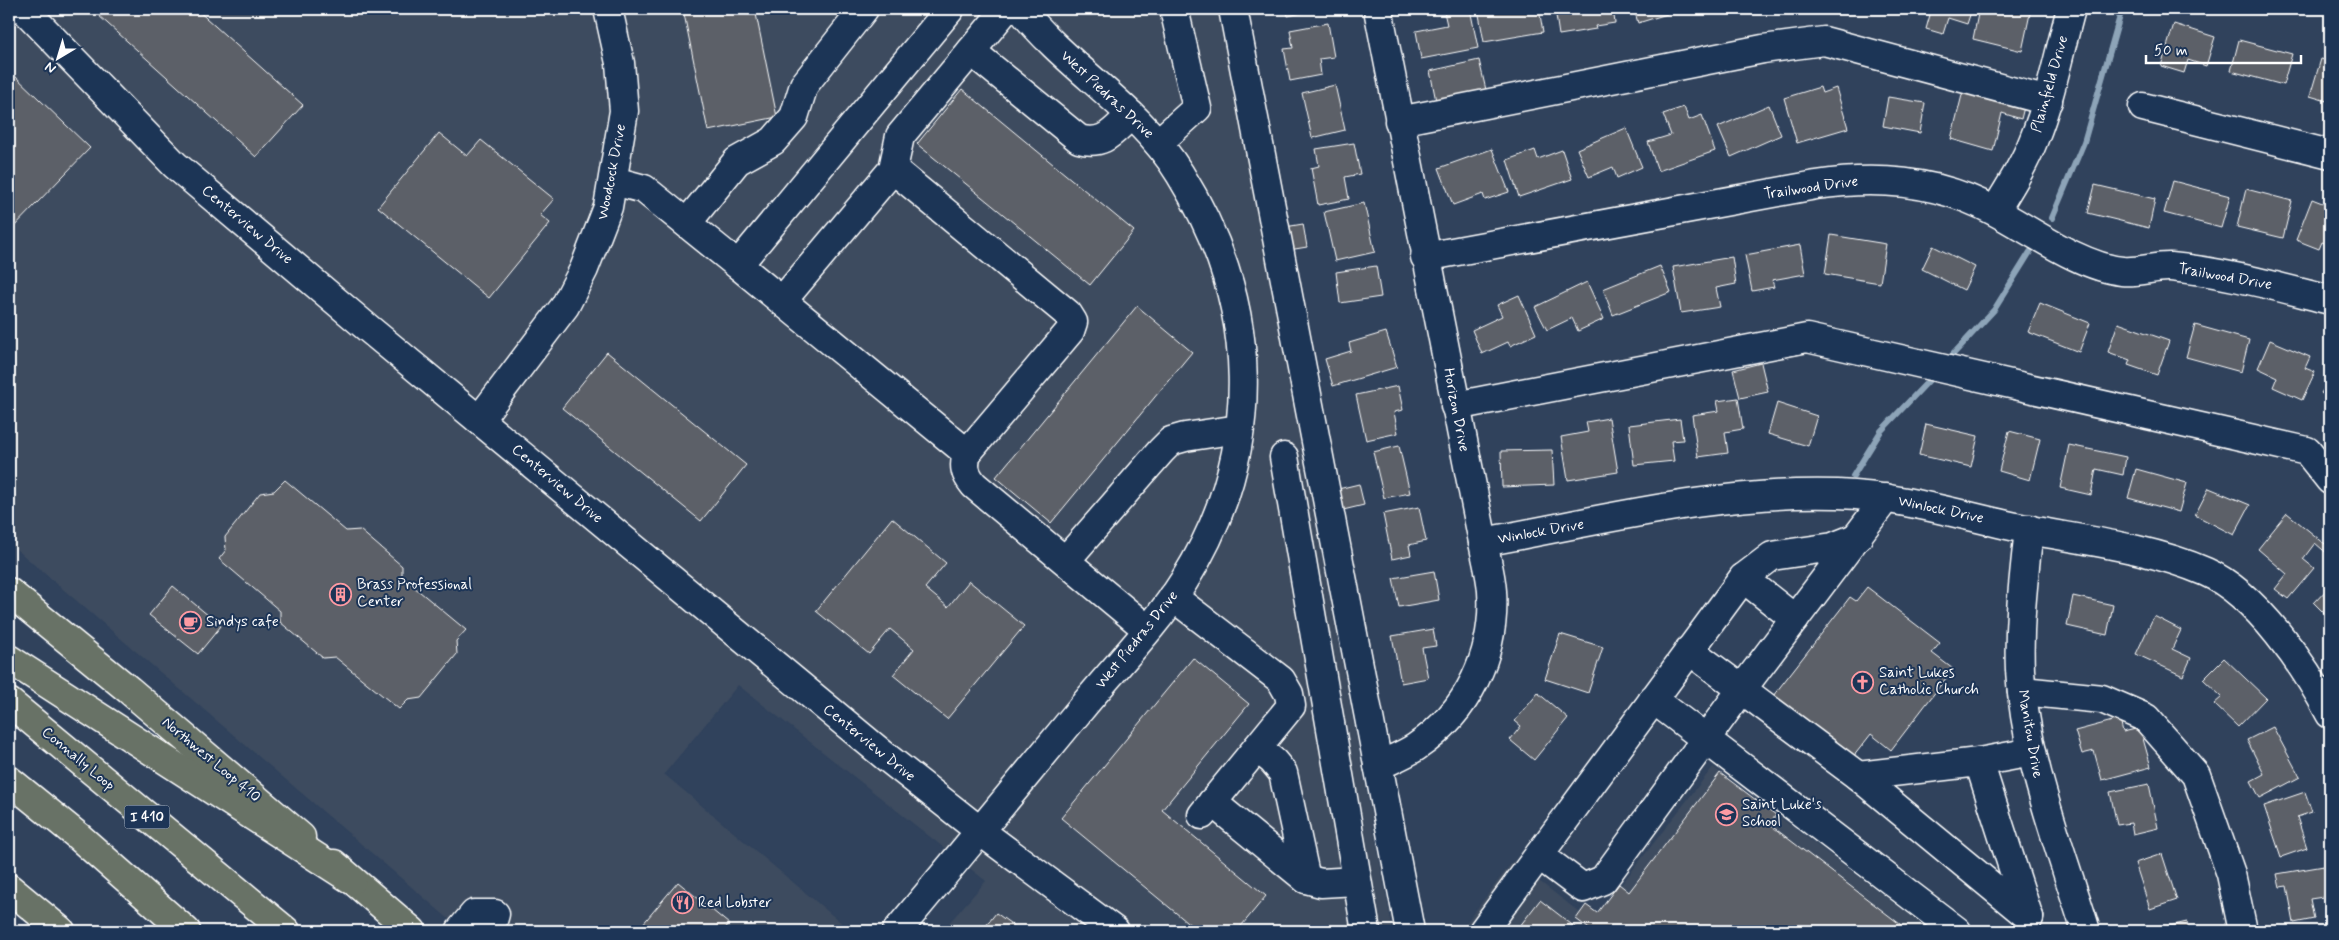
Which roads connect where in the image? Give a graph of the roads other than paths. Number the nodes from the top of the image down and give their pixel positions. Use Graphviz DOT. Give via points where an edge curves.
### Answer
graph roads {
  1 [pos="24,9"];
  2 [pos="608,9"];
  3 [pos="864,9"];
  4 [pos="950,9"];
  5 [pos="1006,9"];
  6 [pos="1022,9"];
  7 [pos="1174,9"];
  8 [pos="1232,9"];
  9 [pos="1378,9"];
  10 [pos="2071,9"];
  11 [pos="971,51"];
  12 [pos="2048,101"];
  13 [pos="2143,107"];
  14 [pos="1131,115"];
  15 [pos="1399,121"];
  16 [pos="1158,143"];
  17 [pos="2330,154"];
  18 [pos="893,169"];
  19 [pos="614,181"];
  20 [pos="1994,211"];
  21 [pos="686,223"];
  22 [pos="1425,257"];
  23 [pos="738,264"];
  24 [pos="2330,300"];
  25 [pos="782,301"];
  26 [pos="1456,406"];
  27 [pos="479,420"];
  28 [pos="1239,429"];
  29 [pos="966,453"];
  30 [pos="1284,456"];
  31 [pos="2330,480"];
  32 [pos="1886,498"];
  33 [pos="2029,530"];
  34 [pos="1858,537"];
  35 [pos="1483,542"];
  36 [pos="1066,560"];
  37 [pos="1744,578"];
  38 [pos="9,592"];
  39 [pos="1173,598"];
  40 [pos="1795,619"];
  41 [pos="1147,629"];
  42 [pos="1690,650"];
  43 [pos="9,659"];
  44 [pos="1742,689"];
  45 [pos="2022,691"];
  46 [pos="1324,693"];
  47 [pos="1290,694"];
  48 [pos="1654,699"];
  49 [pos="9,702"];
  50 [pos="2330,714"];
  51 [pos="1705,740"];
  52 [pos="1257,748"];
  53 [pos="2032,752"];
  54 [pos="1979,762"];
  55 [pos="1378,766"];
  56 [pos="1858,776"];
  57 [pos="9,780"];
  58 [pos="980,831"];
  59 [pos="1539,855"];
  60 [pos="1306,879"];
  61 [pos="352,880"];
  62 [pos="1357,881"];
  63 [pos="9,888"];
  64 [pos="2031,924"];
  65 [pos="1358,929"];
  66 [pos="61,931"];
  67 [pos="186,931"];
  68 [pos="286,931"];
  69 [pos="412,931"];
  70 [pos="460,931"];
  71 [pos="490,931"];
  72 [pos="897,931"];
  73 [pos="1115,931"];
  74 [pos="1410,931"];
  75 [pos="1483,931"];
  76 [pos="1956,931"];
  77 [pos="2086,931"];
  78 [pos="2243,931"];
  1 -- 27 [label="street, Centerview Drive" via="175,164"];
  2 -- 19 [label="street, Woodcock Drive" via="620,63 624,111"];
  3 -- 21 [label="street" via="804,85 794,117 773,141 737,161"];
  4 -- 23 [label="street"];
  5 -- 11 [label="street"];
  6 -- 14 [label="street, West Piedras Drive" via="1053,44"];
  7 -- 16 [label="street" via="1197,108"];
  8 -- 55 [label="street"];
  9 -- 15 [label="street, Horizon Drive"];
  10 -- 12 [label="street, Plainfield Drive"];
  11 -- 14 [label="street" via="1079,139 1092,143 1103,140"];
  11 -- 18 [label="street" via="900,136"];
  12 -- 15 [label="street" via="1824,41 1763,49"];
  12 -- 20 [label="street, Plainfield Drive" via="2034,141"];
  13 -- 17 [label="street"];
  14 -- 16 [label="street, West Piedras Drive"];
  15 -- 22 [label="street, Horizon Drive"];
  16 -- 28 [label="street, West Piedras Drive" via="1199,204 1230,280 1242,352 1243,392"];
  18 -- 25 [label="street"];
  18 -- 29 [label="street" via="1068,314 1073,322 1070,331"];
  19 -- 21 [label="street" via="644,189"];
  19 -- 27 [label="street, Woodcock Drive" via="599,234 565,306"];
  20 -- 22 [label="street, Trailwood Drive" via="1960,196 1903,182 1845,181"];
  20 -- 24 [label="street, Trailwood Drive" via="2069,253 2122,271 2168,267 2192,270"];
  21 -- 23 [label="street"];
  22 -- 26 [label="street, Horizon Drive"];
  23 -- 25 [label="street"];
  25 -- 29 [label="street"];
  26 -- 31 [label="street" via="1807,338 2308,451"];
  26 -- 35 [label="street, Horizon Drive"];
  27 -- 58 [label="street, Centerview Drive" via="699,604"];
  28 -- 36 [label="street" via="1171,441"];
  28 -- 39 [label="street, West Piedras Drive" via="1231,474 1220,509 1204,546"];
  29 -- 36 [label="street" via="966,475 974,485"];
  30 -- 46 [label="street"];
  32 -- 33 [label="street, Winlock Drive"];
  32 -- 34 [label="street"];
  32 -- 35 [label="street, Winlock Drive" via="1839,494 1758,494"];
  33 -- 45 [label="street, Manitou Drive" via="2019,612"];
  33 -- 50 [label="street, Winlock Drive" via="2151,553 2208,573 2252,605 2297,658"];
  34 -- 37 [label="street" via="1833,547 1772,556"];
  34 -- 40 [label="street"];
  35 -- 55 [label="street, Horizon Drive" via="1492,590 1492,620 1486,654 1473,686 1442,727 1415,748"];
  36 -- 41 [label="street"];
  37 -- 40 [label="street"];
  37 -- 42 [label="street"];
  38 -- 61 [label="main road, Northwest Loop 410"];
  39 -- 41 [label="street, West Piedras Drive"];
  39 -- 47 [label="street" via="1281,680"];
  40 -- 44 [label="street"];
  41 -- 58 [label="street, West Piedras Drive"];
  42 -- 44 [label="street"];
  42 -- 48 [label="street"];
  43 -- 61 [label="main road"];
  44 -- 51 [label="street"];
  44 -- 56 [label="street"];
  45 -- 53 [label="street, Manitou Drive"];
  45 -- 78 [label="street" via="2102,699 2146,718 2196,775 2231,874"];
  46 -- 47 [label="street"];
  46 -- 62 [label="street"];
  47 -- 52 [label="street" via="1291,706"];
  48 -- 51 [label="street"];
  48 -- 59 [label="street"];
  49 -- 68 [label="main road, Connally Loop / I 410"];
  51 -- 59 [label="street" via="1603,880 1584,888"];
  51 -- 76 [label="street"];
  52 -- 60 [label="street" via="1282,773"];
  52 -- 60 [label="street" via="1207,809"];
  53 -- 54 [label="street"];
  53 -- 77 [label="street, Manitou Drive"];
  54 -- 56 [label="street"];
  54 -- 64 [label="street"];
  55 -- 74 [label="street"];
  56 -- 64 [label="street"];
  57 -- 67 [label="main road"];
  58 -- 72 [label="street, West Piedras Drive"];
  58 -- 73 [label="street, Centerview Drive"];
  59 -- 75 [label="street"];
  60 -- 62 [label="street" via="1321,883"];
  61 -- 69 [label="main road, Northwest Loop 410"];
  62 -- 65 [label="street"];
  63 -- 66 [label="main road"];
  70 -- 71 [label="street" via="474,914 495,914"];
}
